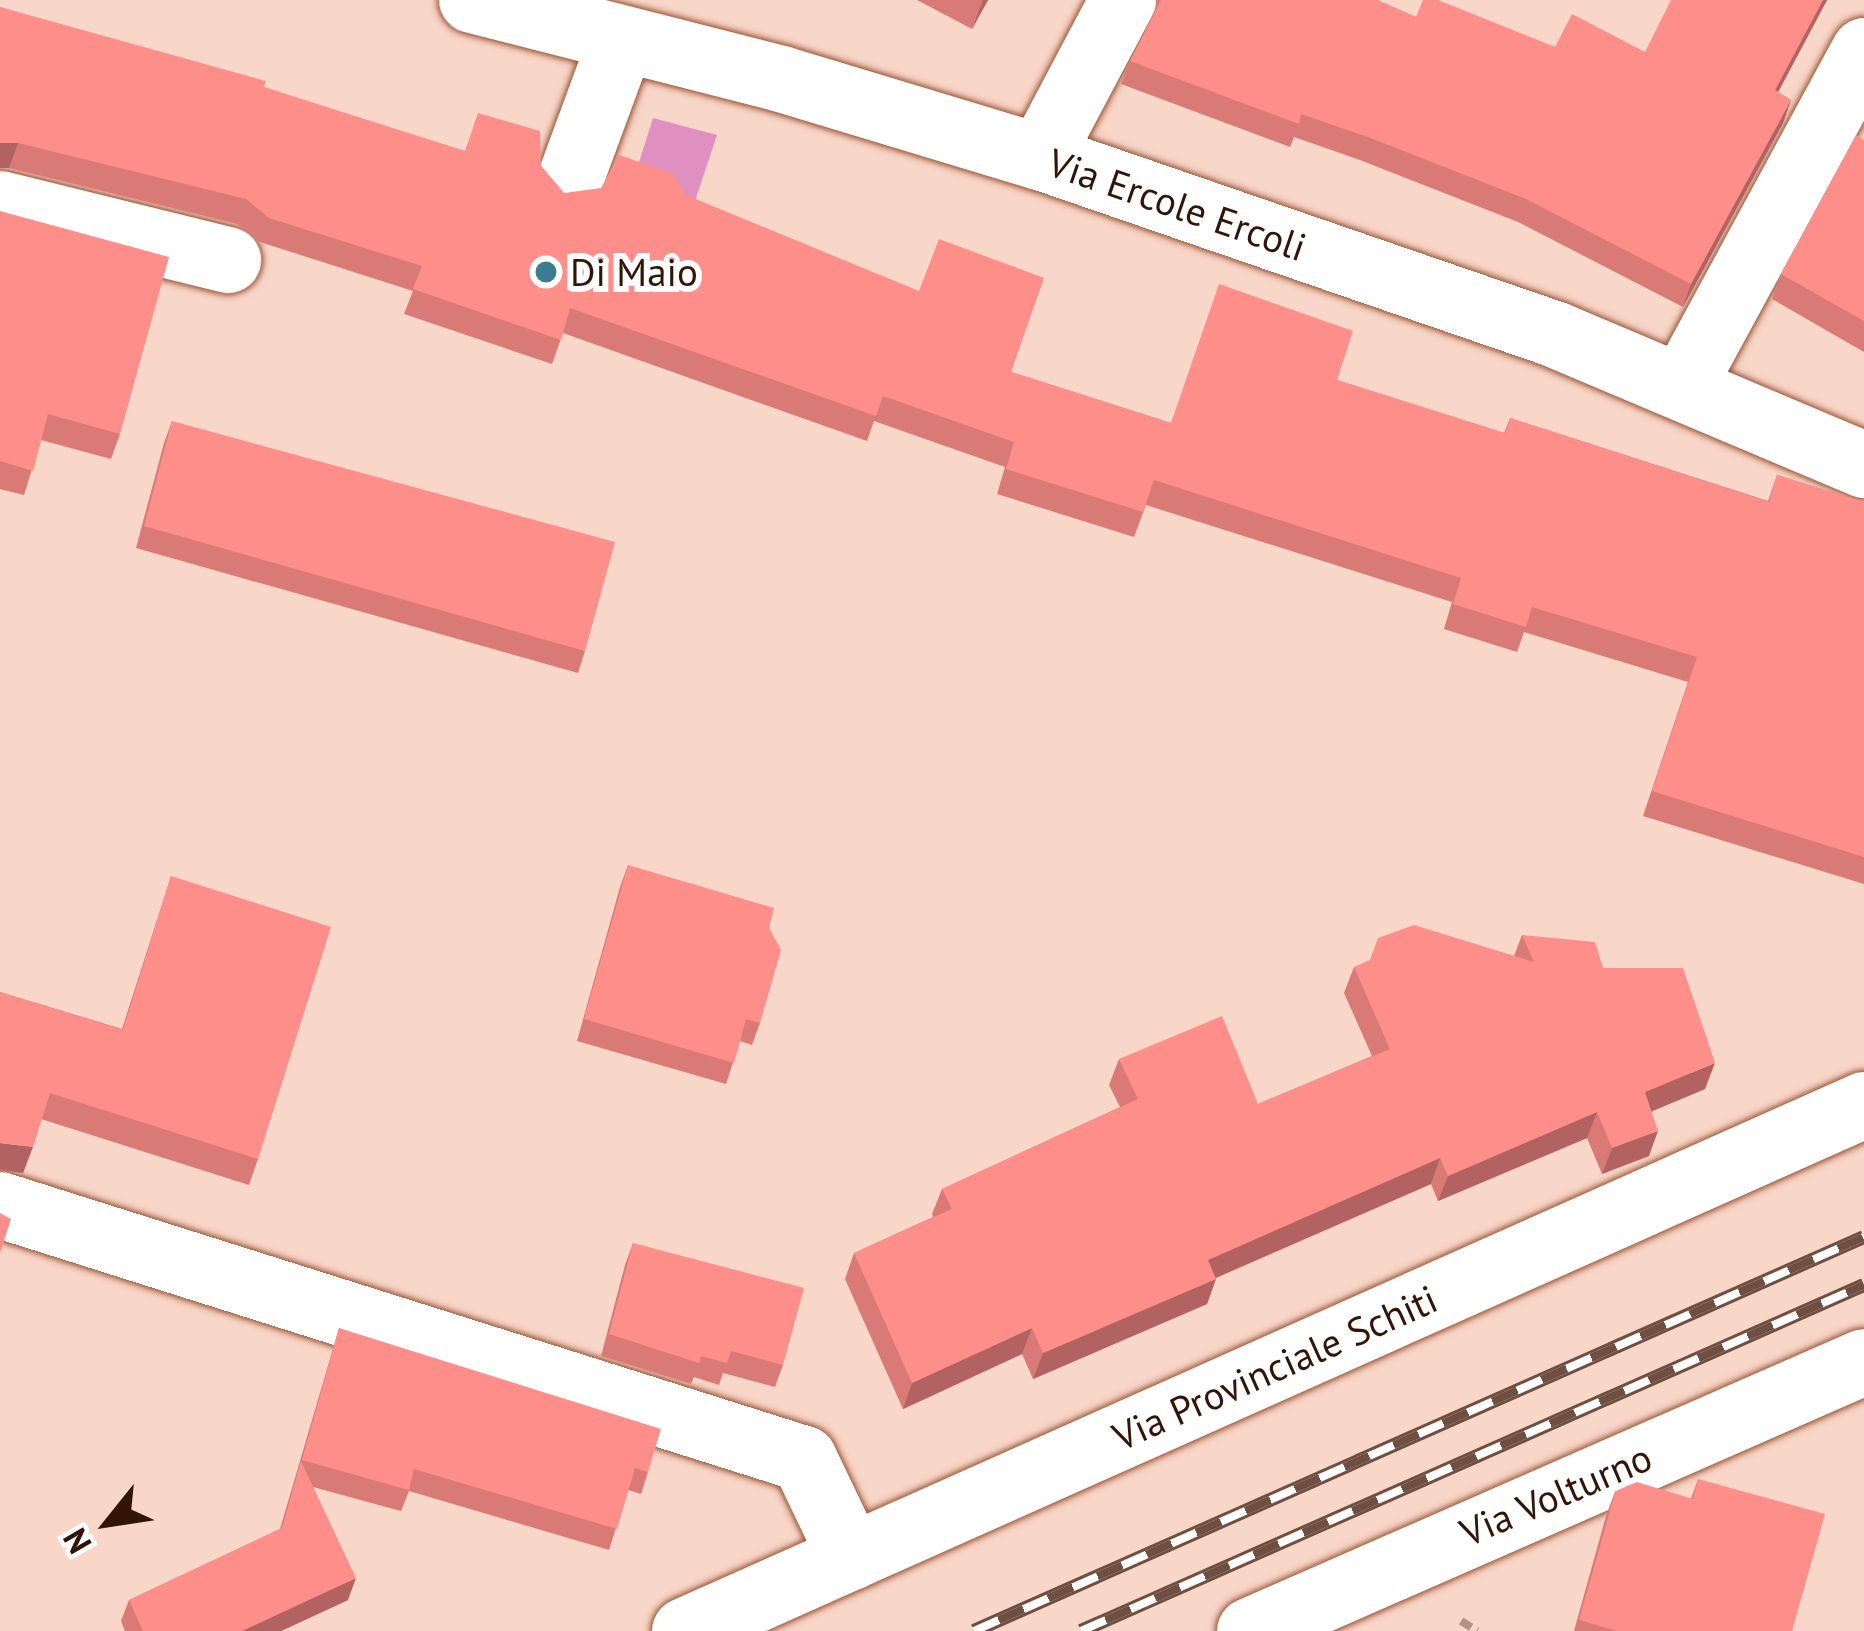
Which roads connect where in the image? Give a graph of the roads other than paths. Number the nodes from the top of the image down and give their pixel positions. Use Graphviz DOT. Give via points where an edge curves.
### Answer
graph roads {
  1 [pos="472,0"];
  2 [pos="1123,0"];
  3 [pos="621,42"];
  4 [pos="1864,51"];
  5 [pos="1040,158"];
  6 [pos="569,183"];
  7 [pos="0,204"];
  8 [pos="229,260"];
  9 [pos="1683,385"];
  10 [pos="1864,465"];
  11 [pos="1864,1105"];
  12 [pos="0,1205"];
  13 [pos="1864,1362"];
  14 [pos="851,1557"];
  15 [pos="686,1631"];
  16 [pos="1250,1631"];
  1 -- 3 [label="street, Via Ercole Ercoli"];
  2 -- 5 [label="street"];
  3 -- 5 [label="street, Via Ercole Ercoli" via="781,79"];
  3 -- 6 [label="street"];
  4 -- 9 [label="street"];
  5 -- 9 [label="street, Via Ercole Ercoli"];
  7 -- 8 [label="street"];
  9 -- 10 [label="street, Via Ercole Ercoli"];
  11 -- 14 [label="street, Via Provinciale Schiti"];
  12 -- 14 [label="street" via="804,1459"];
  13 -- 16 [label="street, Via Volturno"];
  14 -- 15 [label="street, Via Provinciale Schiti"];
}
